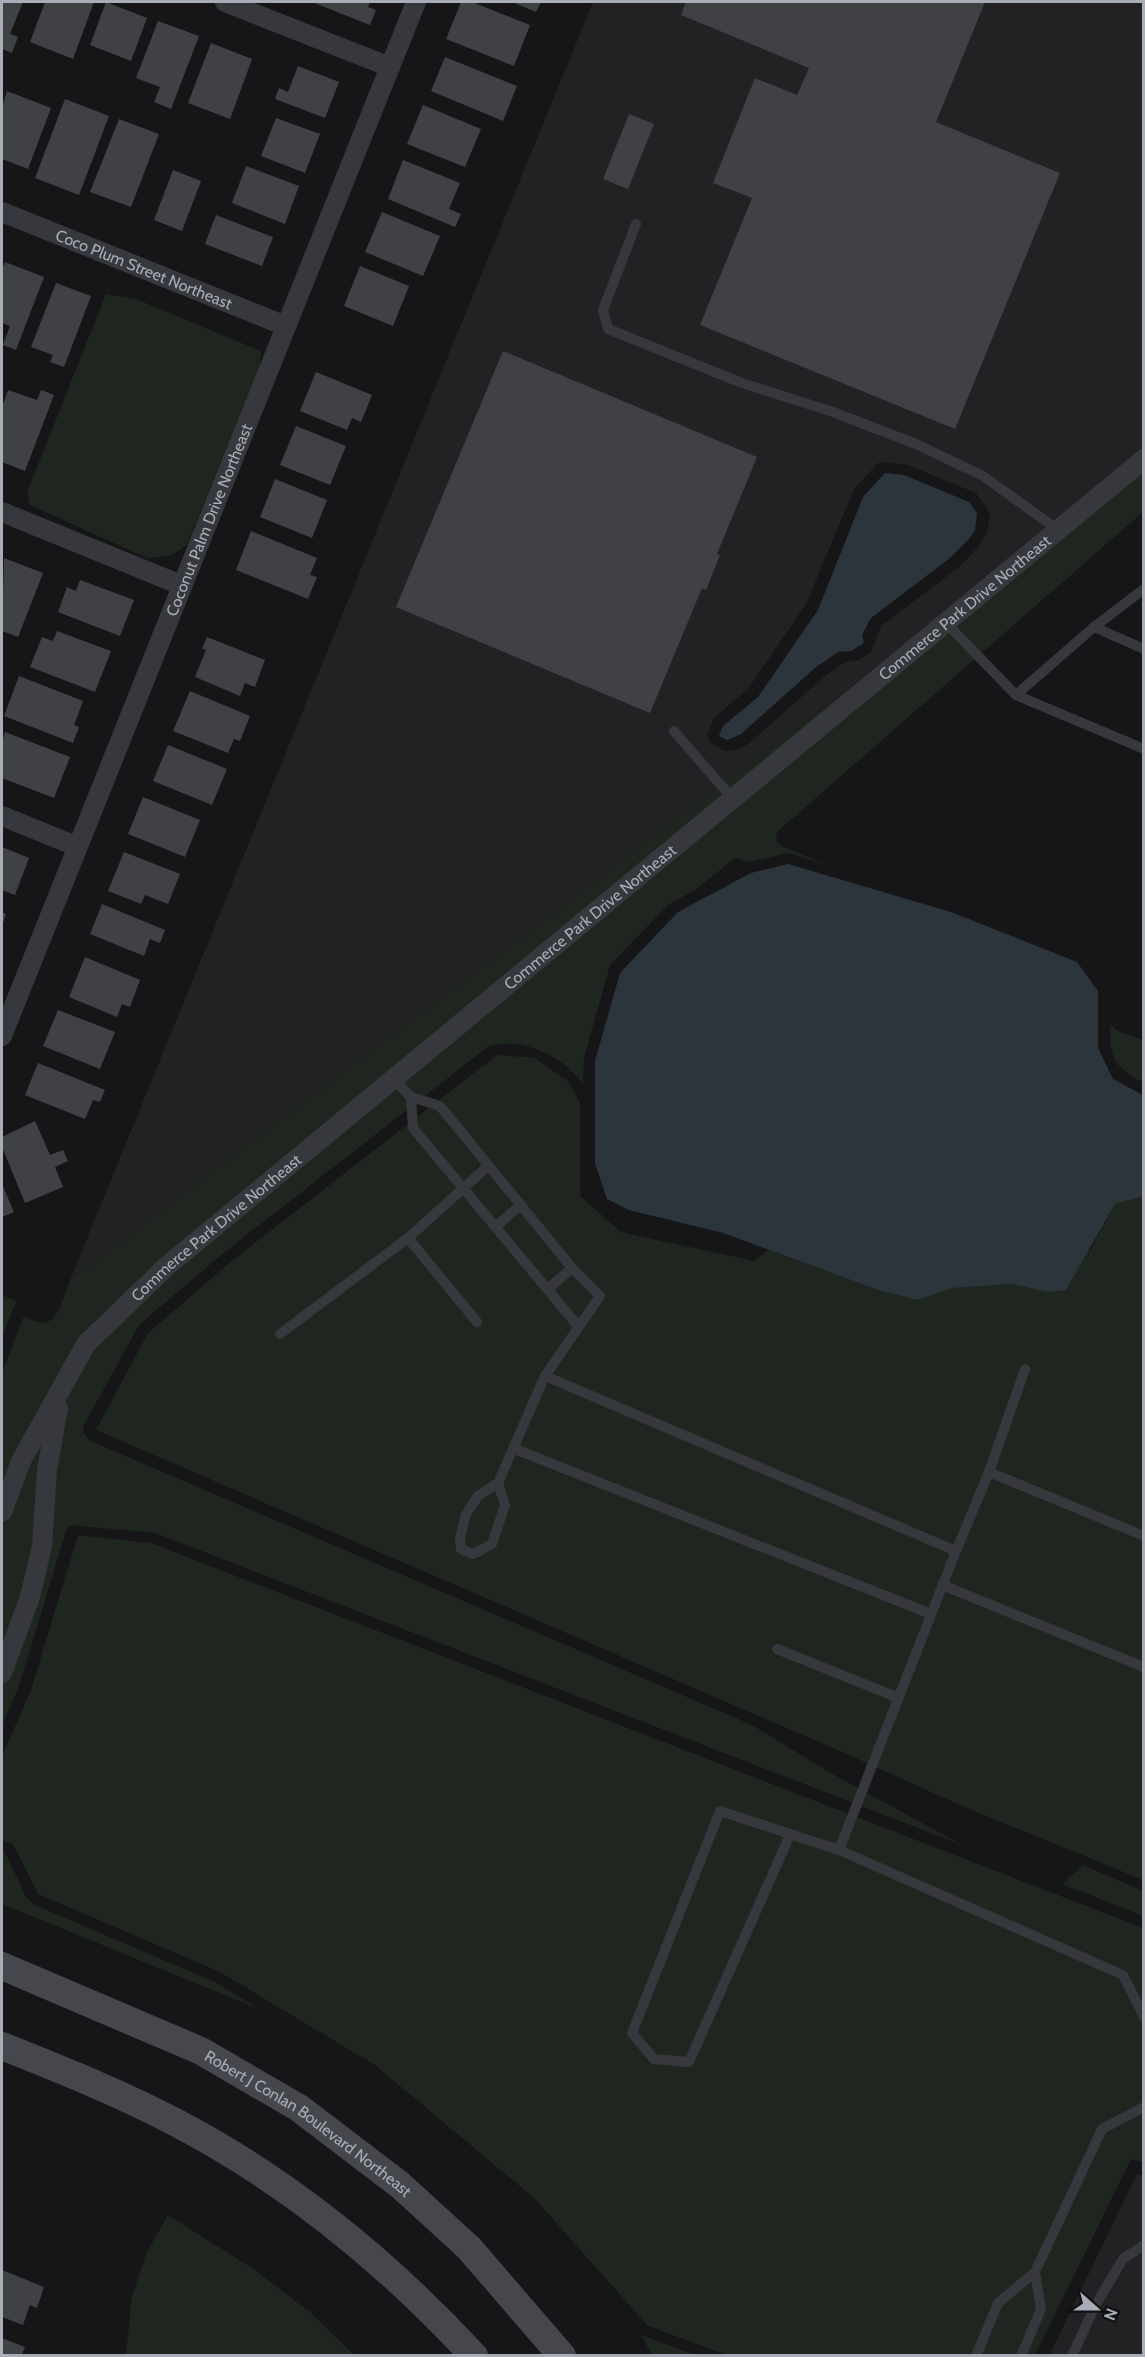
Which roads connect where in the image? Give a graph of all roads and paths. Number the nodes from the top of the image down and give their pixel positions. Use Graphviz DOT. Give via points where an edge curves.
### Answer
graph roads {
  1 [pos="225,2"];
  2 [pos="416,2"];
  3 [pos="390,67"];
  4 [pos="2,212"];
  5 [pos="636,225"];
  6 [pos="286,326"];
  7 [pos="1143,459"];
  8 [pos="2,513"];
  9 [pos="1057,530"];
  10 [pos="181,585"];
  11 [pos="1143,589"];
  12 [pos="945,622"];
  13 [pos="1095,627"];
  14 [pos="1143,649"];
  15 [pos="1016,695"];
  16 [pos="674,731"];
  17 [pos="1143,749"];
  18 [pos="732,798"];
  19 [pos="2,816"];
  20 [pos="76,846"];
  21 [pos="2,1036"];
  22 [pos="393,1079"];
  23 [pos="411,1097"];
  24 [pos="488,1166"];
  25 [pos="462,1187"];
  26 [pos="520,1205"];
  27 [pos="497,1226"];
  28 [pos="408,1238"];
  29 [pos="572,1268"];
  30 [pos="548,1289"];
  31 [pos="477,1322"];
  32 [pos="578,1326"];
  33 [pos="280,1335"];
  34 [pos="1025,1369"];
  35 [pos="545,1376"];
  36 [pos="60,1395"];
  37 [pos="514,1449"];
  38 [pos="989,1472"];
  39 [pos="498,1483"];
  40 [pos="2,1512"];
  41 [pos="1143,1536"];
  42 [pos="956,1551"];
  43 [pos="942,1586"];
  44 [pos="932,1614"];
  45 [pos="777,1649"];
  46 [pos="3,1665"];
  47 [pos="1143,1668"];
  48 [pos="899,1698"];
  49 [pos="790,1835"];
  50 [pos="839,1850"];
  51 [pos="2,1966"];
  52 [pos="1143,2017"];
  53 [pos="2,2046"];
  54 [pos="1143,2107"];
  55 [pos="1143,2245"];
  56 [pos="1035,2272"];
  57 [pos="474,2355"];
  58 [pos="562,2355"];
  59 [pos="976,2355"];
  60 [pos="1021,2355"];
  61 [pos="1072,2355"];
  1 -- 3 [label="street"];
  2 -- 3 [label="street, Coconut Palm Drive Northeast"];
  3 -- 6 [label="street, Coconut Palm Drive Northeast"];
  4 -- 6 [label="street, Coco Plum Street Northeast"];
  5 -- 9 [label="lane" via="603,310 608,329 742,383 916,444 983,476"];
  6 -- 10 [label="street, Coconut Palm Drive Northeast"];
  7 -- 9 [label="street, Commerce Park Drive Northeast"];
  8 -- 10 [label="street"];
  9 -- 12 [label="street, Commerce Park Drive Northeast"];
  10 -- 20 [label="street, Coconut Palm Drive Northeast"];
  11 -- 13 [label="lane"];
  12 -- 15 [label="lane"];
  12 -- 18 [label="street, Commerce Park Drive Northeast"];
  13 -- 14 [label="lane"];
  13 -- 15 [label="lane"];
  15 -- 17 [label="lane"];
  16 -- 18 [label="lane"];
  18 -- 22 [label="street, Commerce Park Drive Northeast"];
  19 -- 20 [label="street"];
  20 -- 21 [label="street, Coconut Palm Drive Northeast"];
  22 -- 23 [label="lane"];
  22 -- 36 [label="street, Commerce Park Drive Northeast" via="167,1266 86,1344"];
  23 -- 24 [label="lane" via="440,1106"];
  23 -- 25 [label="lane" via="413,1128"];
  24 -- 25 [label="lane"];
  24 -- 26 [label="lane"];
  25 -- 27 [label="lane"];
  25 -- 28 [label="lane"];
  26 -- 27 [label="lane"];
  26 -- 29 [label="lane"];
  27 -- 30 [label="lane"];
  28 -- 31 [label="lane"];
  28 -- 33 [label="lane"];
  29 -- 30 [label="lane"];
  29 -- 32 [label="lane" via="600,1296"];
  30 -- 32 [label="lane"];
  32 -- 35 [label="lane"];
  34 -- 38 [label="lane"];
  35 -- 37 [label="lane"];
  35 -- 42 [label="lane"];
  36 -- 40 [label="street, Commerce Park Drive Northeast" via="21,1461"];
  36 -- 46 [label="street, Commerce Park Drive Northeast" via="48,1470 42,1546 30,1597"];
  37 -- 39 [label="lane"];
  37 -- 44 [label="lane"];
  38 -- 41 [label="lane"];
  38 -- 42 [label="lane"];
  39 -- 39 [label="lane" via="478,1496 466,1514 461,1548 473,1554 492,1544 505,1505"];
  42 -- 43 [label="lane"];
  43 -- 44 [label="lane"];
  43 -- 47 [label="lane"];
  44 -- 48 [label="lane"];
  45 -- 48 [label="lane"];
  48 -- 50 [label="lane"];
  49 -- 49 [label="lane" via="720,1811 633,2033 654,2059 689,2062"];
  49 -- 50 [label="lane"];
  50 -- 52 [label="lane" via="1123,1975"];
  51 -- 58 [label="main road, Robert J Conlan Boulevard Northeast" via="201,2051 298,2108 400,2185 469,2248"];
  53 -- 57 [label="main road" via="174,2121 265,2175 355,2241 434,2312"];
  54 -- 56 [label="lane" via="1102,2129"];
  55 -- 61 [label="lane" via="1123,2259"];
  56 -- 59 [label="lane" via="998,2303"];
  56 -- 60 [label="lane" via="1041,2309"];
}
